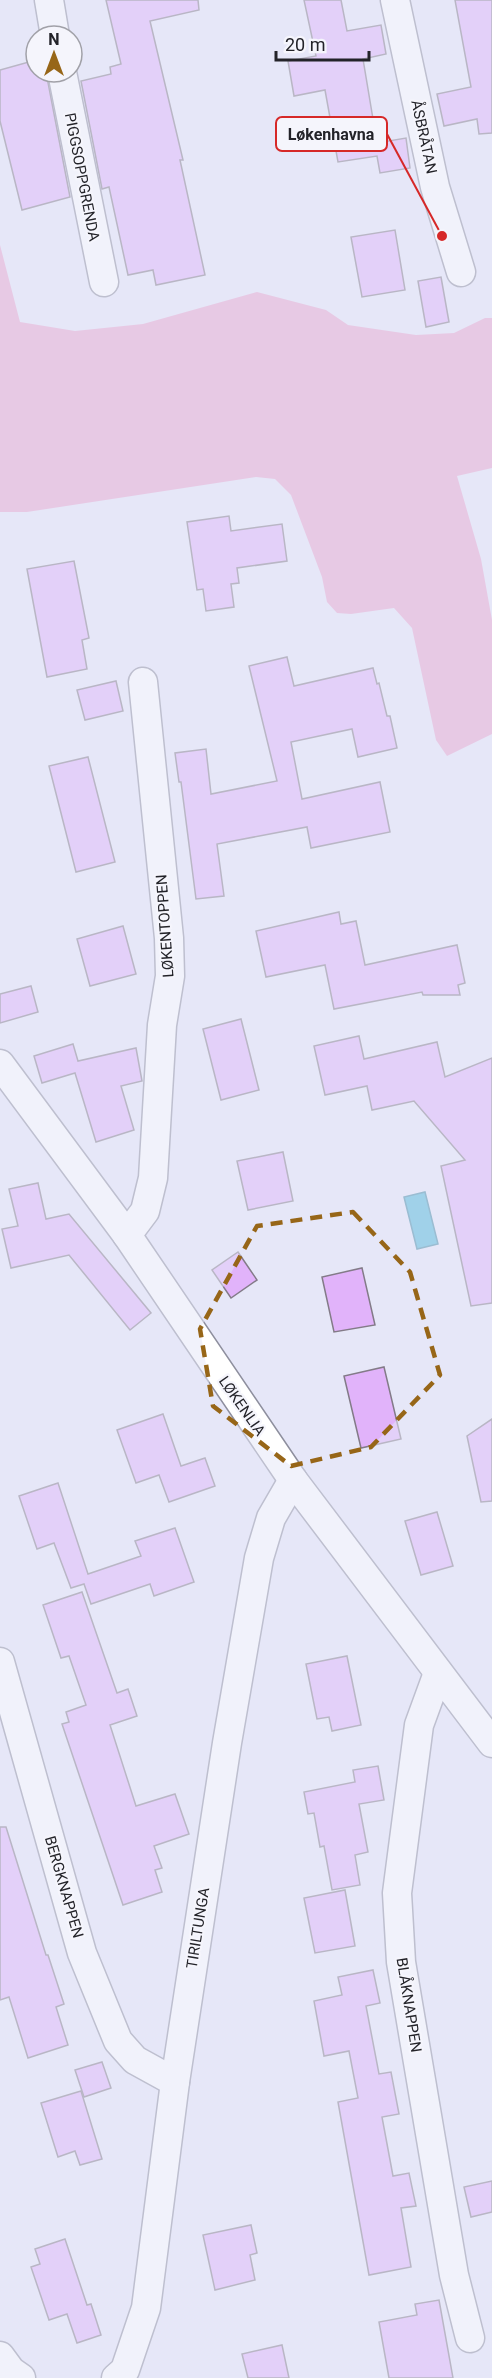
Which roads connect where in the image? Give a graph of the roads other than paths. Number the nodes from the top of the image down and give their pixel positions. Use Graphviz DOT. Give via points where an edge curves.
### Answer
graph roads {
  1 [pos="49,0"];
  2 [pos="395,0"];
  3 [pos="53,24"];
  4 [pos="64,84"];
  5 [pos="461,272"];
  6 [pos="104,282"];
  7 [pos="143,682"];
  8 [pos="0,1064"];
  9 [pos="127,1235"];
  10 [pos="293,1480"];
  11 [pos="0,1662"];
  12 [pos="438,1673"];
  13 [pos="492,1743"];
  14 [pos="175,2082"];
  15 [pos="470,2338"];
  16 [pos="0,2356"];
  17 [pos="21,2378"];
  18 [pos="116,2378"];
  1 -- 3 [label="street"];
  2 -- 5 [label="street, ÅSBRÅTAN" via="435,187"];
  4 -- 6 [label="street, PIGGSOPPGRENDA"];
  7 -- 9 [label="street, LØKENTOPPEN" via="170,976 162,1025 153,1178 145,1211"];
  8 -- 9 [label="street, LØKENLIA"];
  9 -- 10 [label="street, LØKENLIA"];
  10 -- 12 [label="street, LØKENLIA"];
  10 -- 14 [label="street, TIRILTUNGA" via="271,1518 259,1558"];
  11 -- 14 [label="street, BERGKNAPPEN" via="82,1953 118,2041 135,2060"];
  12 -- 13 [label="street, LØKENLIA"];
  12 -- 15 [label="street, BLÅKNAPPEN" via="419,1725 398,1904 401,1962 454,2275"];
  14 -- 18 [label="street, TIRILTUNGA" via="146,2308 125,2370"];
  16 -- 17 [label="street"];
}
